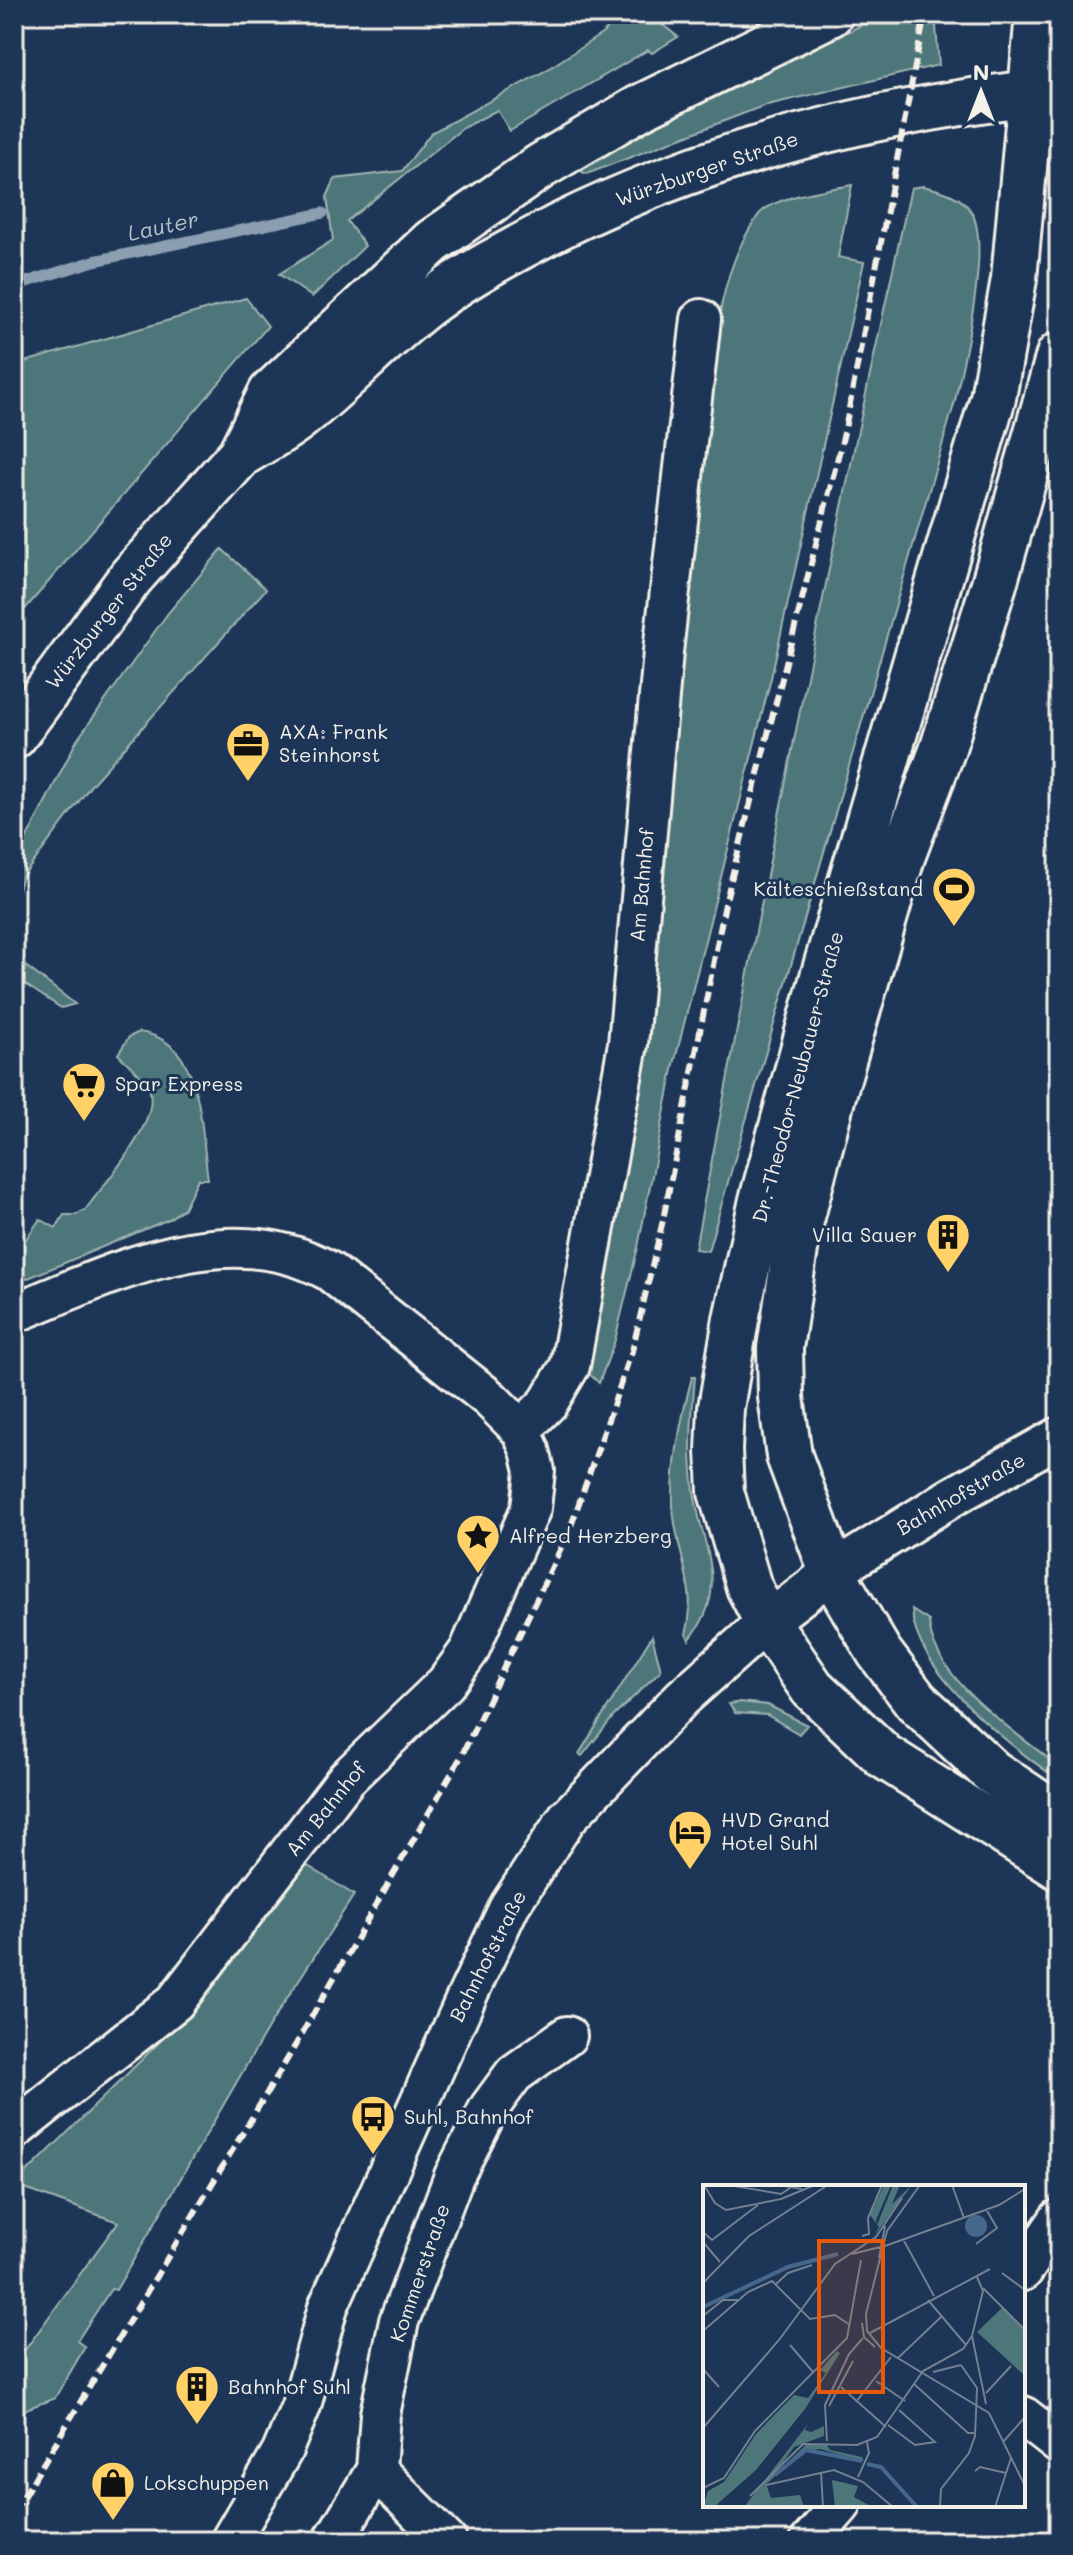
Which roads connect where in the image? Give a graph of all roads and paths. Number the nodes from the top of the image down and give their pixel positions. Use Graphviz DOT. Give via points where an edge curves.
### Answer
graph roads {
  1 [pos="830,14"];
  2 [pos="1038,14"];
  3 [pos="1044,92"];
  4 [pos="701,319"];
  5 [pos="1056,368"];
  6 [pos="240,455"];
  7 [pos="14,736"];
  8 [pos="14,1313"];
  9 [pos="521,1430"];
  10 [pos="1059,1437"];
  11 [pos="832,1572"];
  12 [pos="767,1622"];
  13 [pos="1059,1817"];
  14 [pos="1059,1867"];
  15 [pos="567,2036"];
  16 [pos="14,2130"];
  17 [pos="1059,2219"];
  18 [pos="1025,2268"];
  19 [pos="1025,2418"];
  20 [pos="1059,2444"];
  21 [pos="376,2470"];
  22 [pos="839,2507"];
  23 [pos="230,2541"];
  24 [pos="333,2541"];
  25 [pos="447,2541"];
  26 [pos="810,2541"];
  1 -- 6 [label="main road, Würzburger Straße" via="641,107 541,166 432,242 271,393"];
  2 -- 3 [label="main road, Dr.-Theodor-Neubauer-Straße"];
  3 -- 6 [label="main road, Würzburger Straße" via="849,124 763,145 633,190 515,249 434,299 301,416"];
  3 -- 12 [label="main road, Dr.-Theodor-Neubauer-Straße" via="993,398 819,992 762,1200 736,1319 721,1408 721,1492 749,1587"];
  4 -- 9 [label="street, Am Bahnhof" via="663,652 628,1044 570,1366 548,1403"];
  5 -- 11 [label="main road, Dr.-Theodor-Neubauer-Straße" via="942,751 902,857 833,1095 787,1286 780,1348 789,1456"];
  6 -- 7 [label="main road, Würzburger Straße" via="131,577"];
  8 -- 9 [label="street, Am Bahnhof" via="172,1255 237,1245 277,1249 329,1271 490,1399"];
  9 -- 16 [label="street, Am Bahnhof" via="535,1471 531,1508 469,1651 446,1683 347,1778 175,2002"];
  10 -- 11 [label="street, Bahnhofstraße"];
  11 -- 12 [label="street, Bahnhofstraße"];
  11 -- 13 [label="main road, Dr.-Theodor-Neubauer-Straße" via="879,1652 916,1701 992,1772"];
  12 -- 14 [label="main road, Dr.-Theodor-Neubauer-Straße" via="812,1688 884,1756"];
  12 -- 23 [label="street, Bahnhofstraße" via="620,1759 567,1818 510,1905 328,2307 301,2406 282,2452"];
  15 -- 21 [label="street, Kommerstraße" via="514,2074 489,2108 454,2176 399,2321 380,2414"];
  17 -- 18 [label="street"];
  19 -- 20 [label="street"];
  21 -- 24 [label="street, Kommerstraße"];
  21 -- 25 [label="street"];
  22 -- 26 [label="street"];
}
